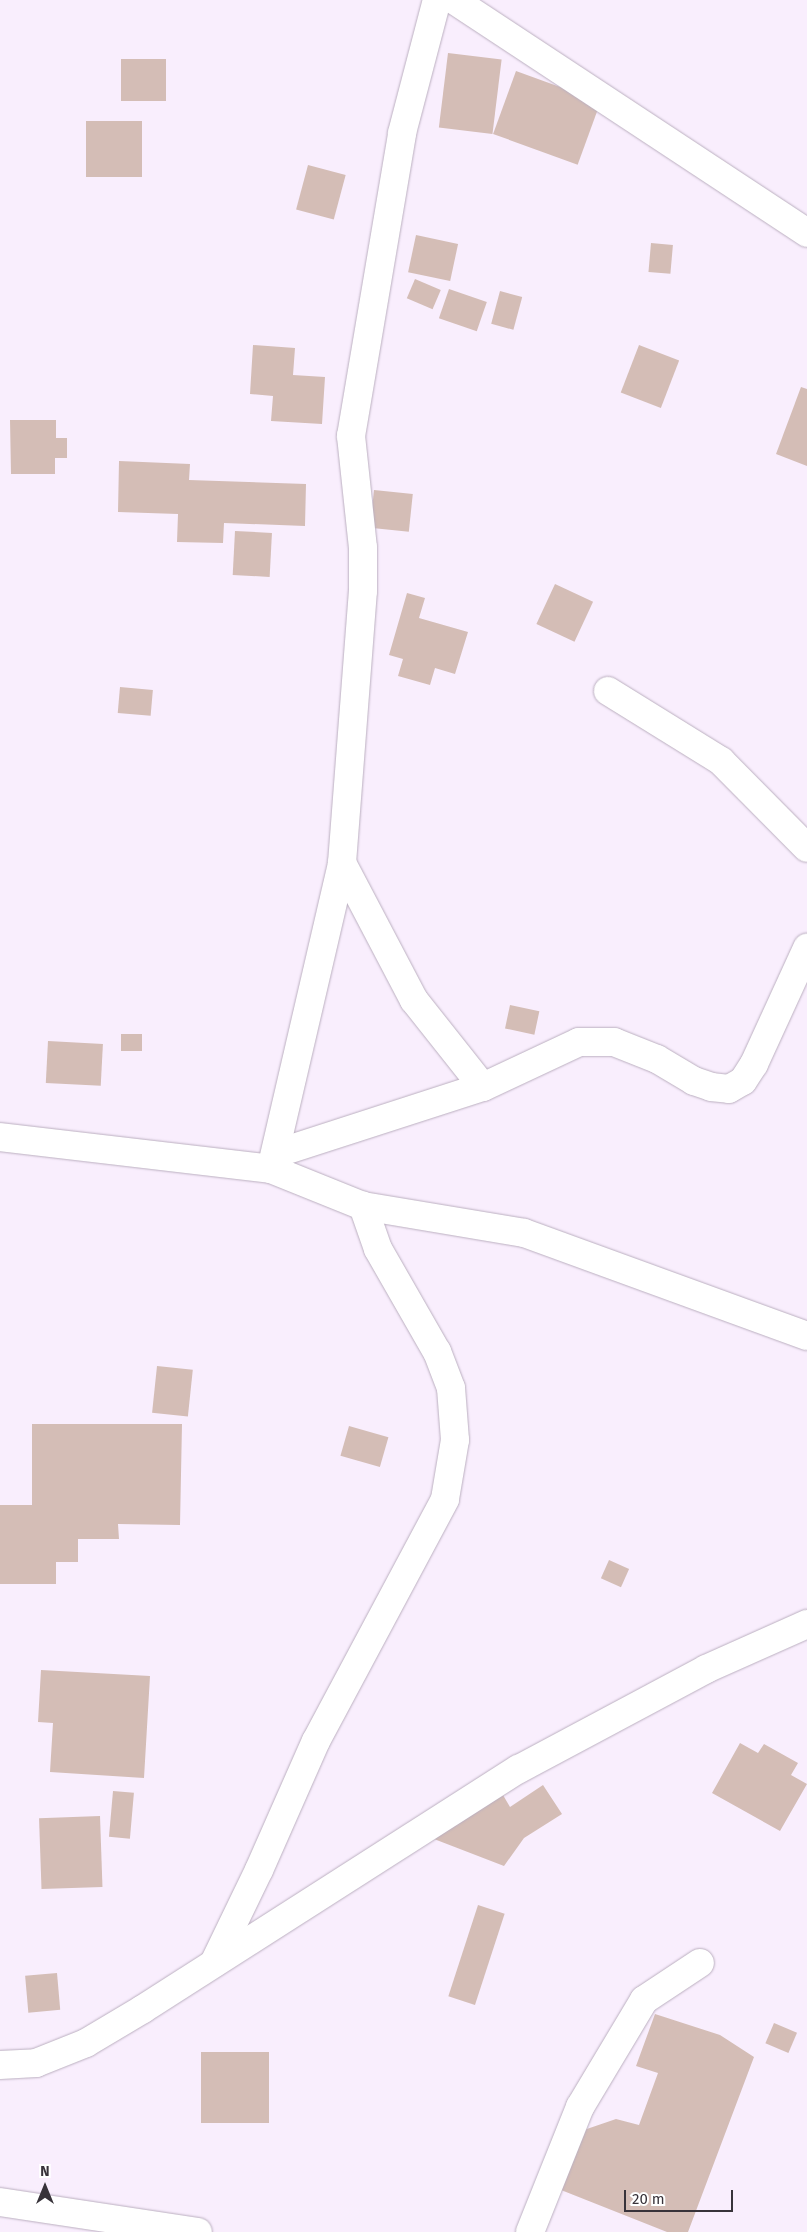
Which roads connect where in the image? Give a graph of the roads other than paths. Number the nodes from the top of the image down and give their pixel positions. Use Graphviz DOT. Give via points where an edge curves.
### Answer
graph roads {
  1 [pos="437,0"];
  2 [pos="454,0"];
  3 [pos="807,233"];
  4 [pos="608,691"];
  5 [pos="807,848"];
  6 [pos="342,863"];
  7 [pos="807,948"];
  8 [pos="483,1087"];
  9 [pos="0,1137"];
  10 [pos="273,1161"];
  11 [pos="363,1206"];
  12 [pos="804,1332"];
  13 [pos="807,1624"];
  14 [pos="214,1963"];
  15 [pos="700,1963"];
  16 [pos="0,2065"];
  17 [pos="0,2202"];
  18 [pos="198,2232"];
  19 [pos="530,2232"];
  1 -- 6 [label="street" via="402,133 351,436 363,548 363,591"];
  2 -- 3 [label="street"];
  4 -- 5 [label="street" via="720,761"];
  6 -- 8 [label="street" via="414,1000"];
  6 -- 10 [label="street"];
  7 -- 8 [label="street" via="754,1064 743,1081 729,1088 711,1087 694,1081 657,1059 614,1042 579,1042"];
  8 -- 10 [label="street"];
  9 -- 10 [label="street"];
  10 -- 11 [label="street"];
  11 -- 12 [label="street" via="524,1233"];
  11 -- 14 [label="street" via="378,1249 437,1352 451,1388 455,1440 445,1499 316,1741"];
  13 -- 14 [label="street" via="706,1669 518,1769"];
  14 -- 16 [label="street" via="86,2043 36,2062"];
  15 -- 19 [label="street" via="644,2000 580,2107"];
  17 -- 18 [label="street"];
}
